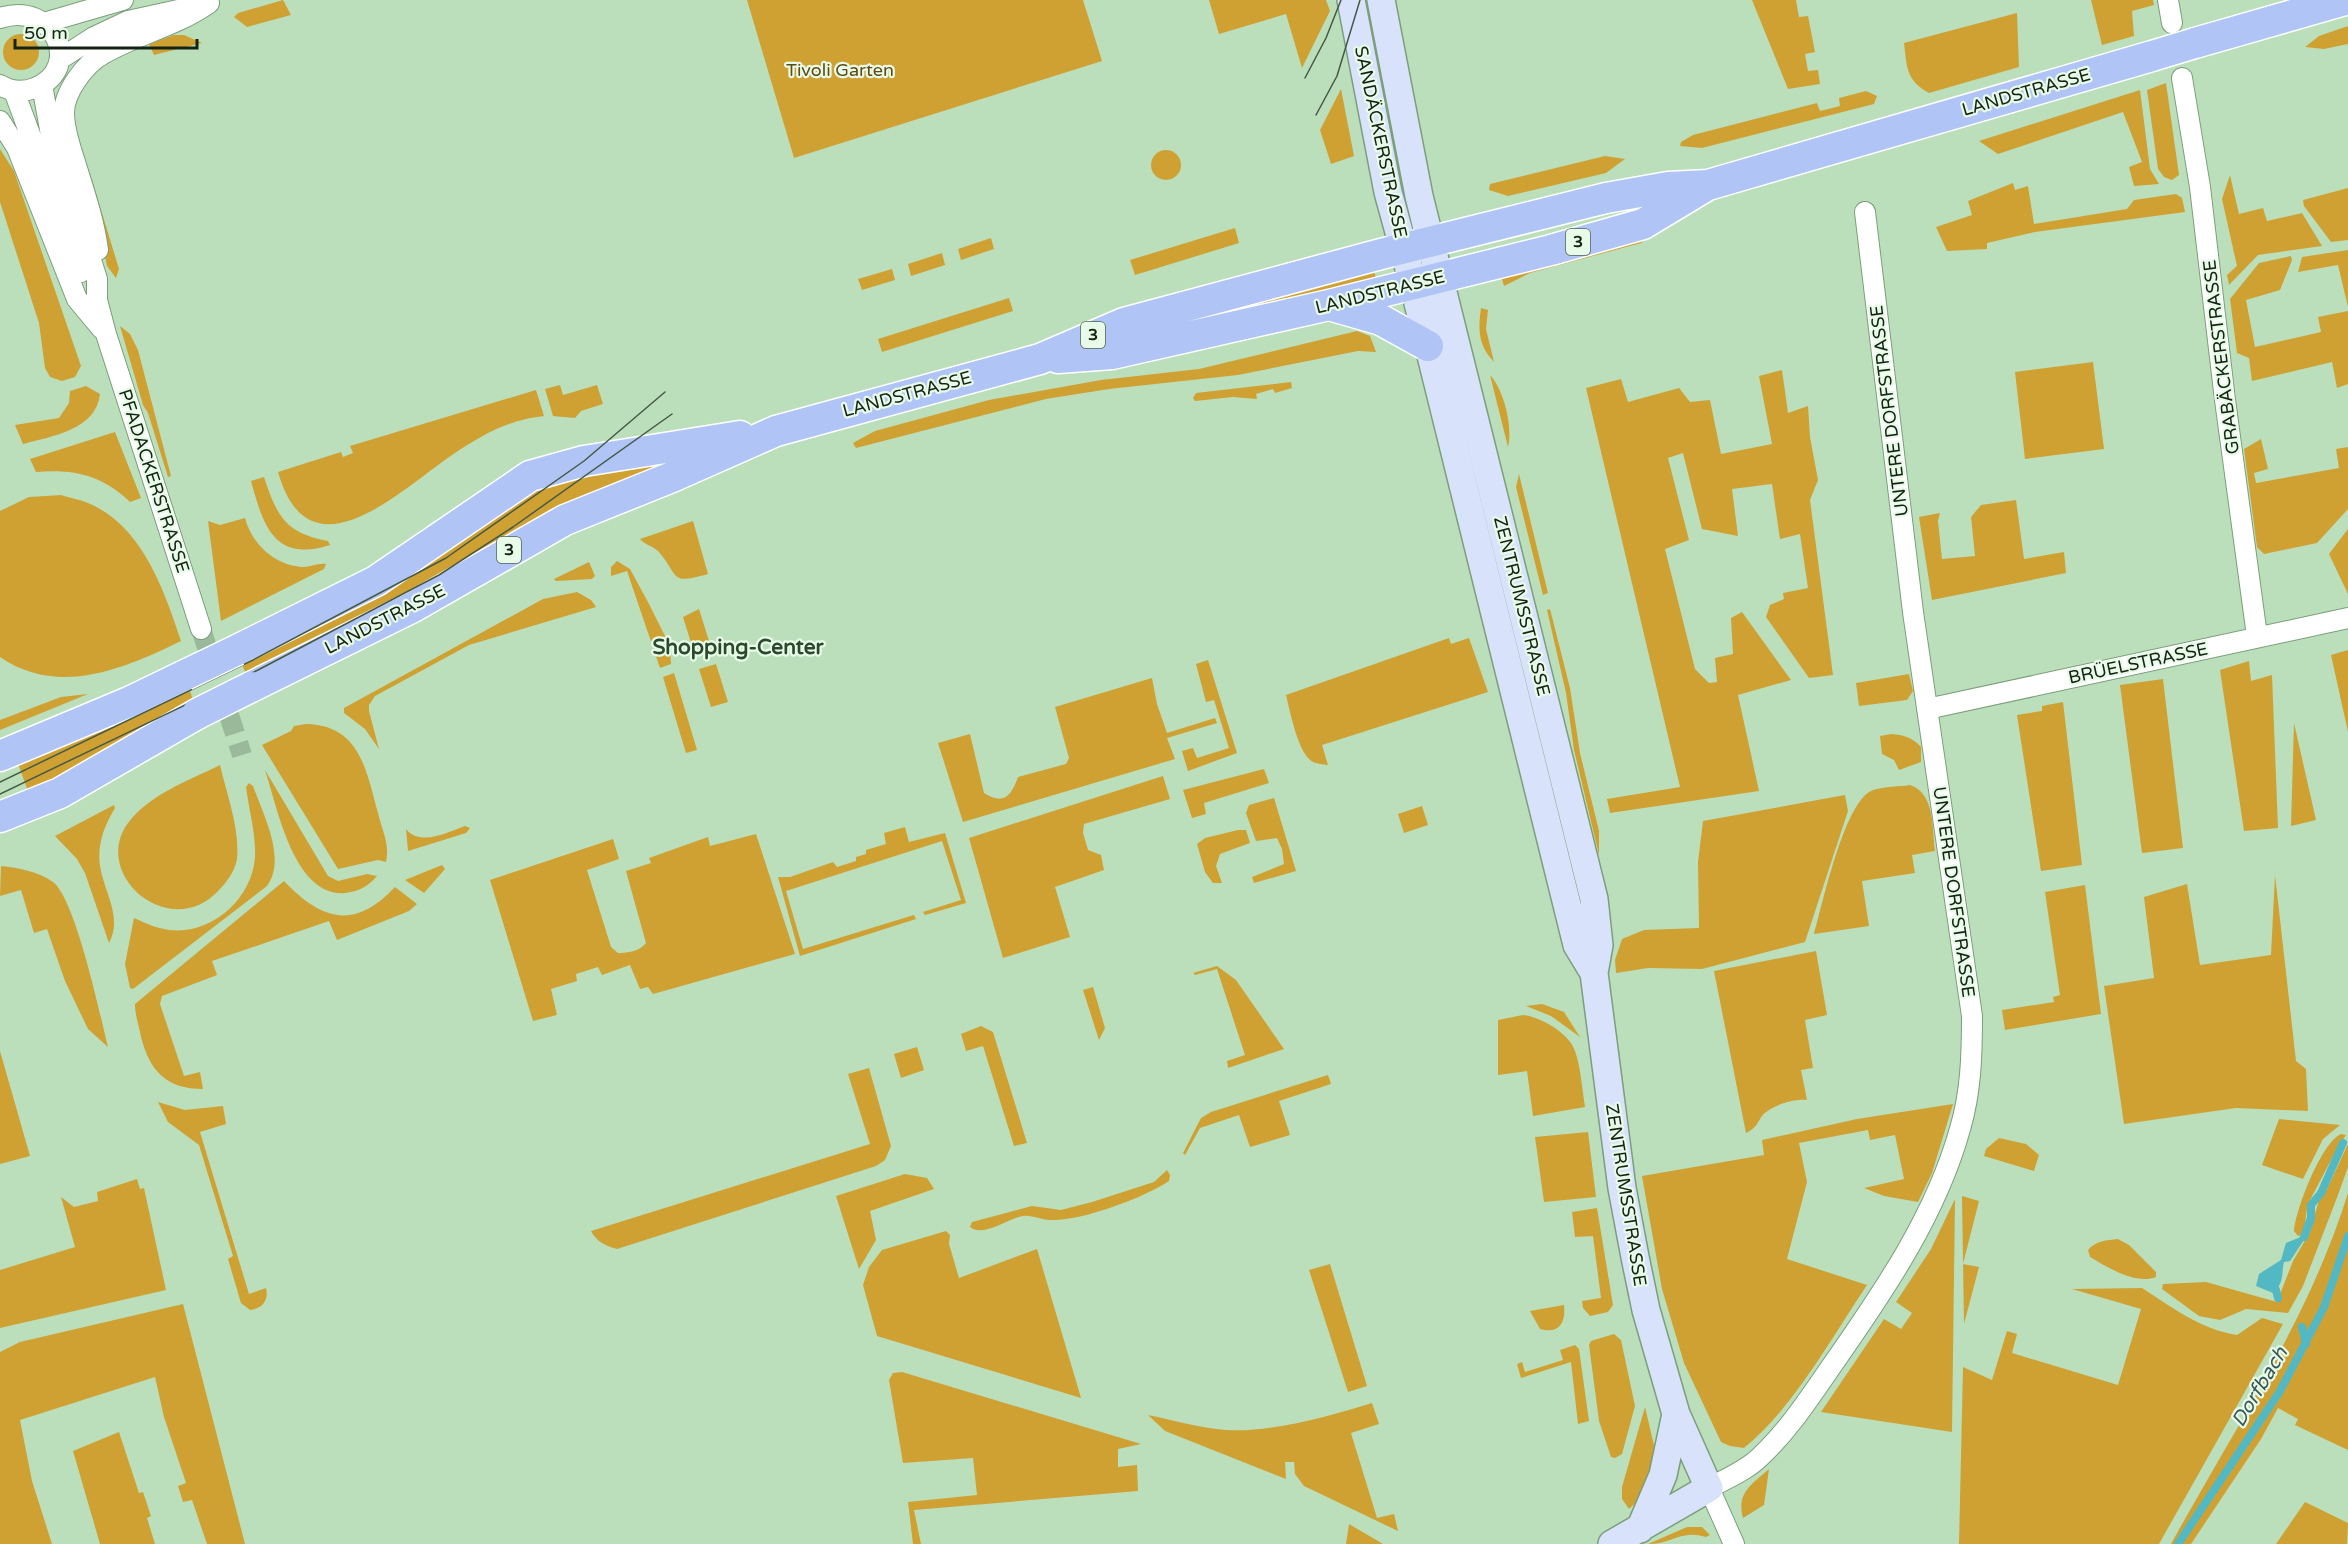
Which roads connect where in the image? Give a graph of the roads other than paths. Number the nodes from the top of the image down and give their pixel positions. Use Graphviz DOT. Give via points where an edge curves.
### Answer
graph roads {
  1 [pos="123,0"];
  2 [pos="1352,0"];
  3 [pos="1381,0"];
  4 [pos="2168,0"];
  5 [pos="2345,0"];
  6 [pos="215,2"];
  7 [pos="23,6"];
  8 [pos="0,18"];
  9 [pos="47,22"];
  10 [pos="2172,23"];
  11 [pos="60,59"];
  12 [pos="2182,78"];
  13 [pos="42,85"];
  14 [pos="7,88"];
  15 [pos="0,121"];
  16 [pos="1708,185"];
  17 [pos="1865,212"];
  18 [pos="1417,245"];
  19 [pos="97,279"];
  20 [pos="1426,280"];
  21 [pos="98,300"];
  22 [pos="1329,305"];
  23 [pos="106,334"];
  24 [pos="1428,346"];
  25 [pos="1040,359"];
  26 [pos="776,431"];
  27 [pos="2348,618"];
  28 [pos="201,629"];
  29 [pos="2257,636"];
  30 [pos="1927,709"];
  31 [pos="0,756"];
  32 [pos="0,817"];
  33 [pos="1594,973"];
  34 [pos="1676,1414"];
  35 [pos="1709,1488"];
  36 [pos="1640,1529"];
  37 [pos="1611,1544"];
  38 [pos="1734,1544"];
  1 -- 9 [label="street"];
  2 -- 18 [label="street, SANDÄCKERSTRASSE" via="1388,192"];
  3 -- 18 [label="street, SANDÄCKERSTRASSE"];
  4 -- 10 [label="street"];
  5 -- 16 [label="main road, LANDSTRASSE / 3, bridge"];
  6 -- 11 [label="street" via="128,21"];
  6 -- 19 [label="street, PFADACKERSTRASSE" via="188,18 101,54 69,92 63,111 95,228 100,267"];
  7 -- 8 [label="street"];
  7 -- 9 [label="street"];
  9 -- 11 [label="street" via="56,33"];
  11 -- 13 [label="street"];
  12 -- 29 [label="street, GRABÄCKERSTRASSE" via="2200,187 2224,400"];
  13 -- 14 [label="street" via="28,90"];
  13 -- 19 [label="street, PFADACKERSTRASSE" via="51,135"];
  14 -- 21 [label="street, PFADACKERSTRASSE" via="85,283"];
  15 -- 23 [label="street, PFADACKERSTRASSE" via="17,148 77,299"];
  16 -- 18 [label="main road, LANDSTRASSE / 3" via="1606,198"];
  16 -- 20 [label="main road, LANDSTRASSE / 3" via="1643,224"];
  17 -- 30 [label="street, UNTERE DORFSTRASSE"];
  18 -- 20 [label="street, ZENTRUMSSTRASSE"];
  18 -- 25 [label="main road, LANDSTRASSE / 3" via="1124,323"];
  19 -- 21 [label="street, PFADACKERSTRASSE"];
  20 -- 22 [label="main road, LANDSTRASSE / 3"];
  20 -- 24 [label="street, ZENTRUMSSTRASSE"];
  20 -- 33 [label="street, ZENTRUMSSTRASSE" via="1594,899 1599,945"];
  21 -- 23 [label="street, PFADACKERSTRASSE"];
  22 -- 24 [label="main road" via="1381,320"];
  22 -- 25 [label="main road, LANDSTRASSE / 3" via="1112,354"];
  23 -- 28 [label="street, PFADACKERSTRASSE"];
  24 -- 33 [label="street, ZENTRUMSSTRASSE" via="1577,945"];
  25 -- 26 [label="main road, LANDSTRASSE / 3"];
  26 -- 31 [label="main road, LANDSTRASSE / 3, bridge" via="584,461 530,476 376,581 129,702"];
  26 -- 32 [label="main road, LANDSTRASSE / 3, bridge" via="565,520 413,607 197,714 60,793"];
  27 -- 29 [label="street, BRÜELSTRASSE"];
  29 -- 30 [label="street, BRÜELSTRASSE"];
  30 -- 35 [label="street, UNTERE DORFSTRASSE" via="1972,1016 1970,1079 1961,1128 1938,1196 1850,1341 1791,1425 1758,1459"];
  33 -- 34 [label="street, ZENTRUMSSTRASSE" via="1622,1188 1646,1310"];
  34 -- 35 [label="street, ZENTRUMSSTRASSE"];
  34 -- 36 [label="street, ZENTRUMSSTRASSE" via="1663,1474"];
  35 -- 36 [label="street"];
  35 -- 38 [label="street"];
  36 -- 37 [label="street"];
}
